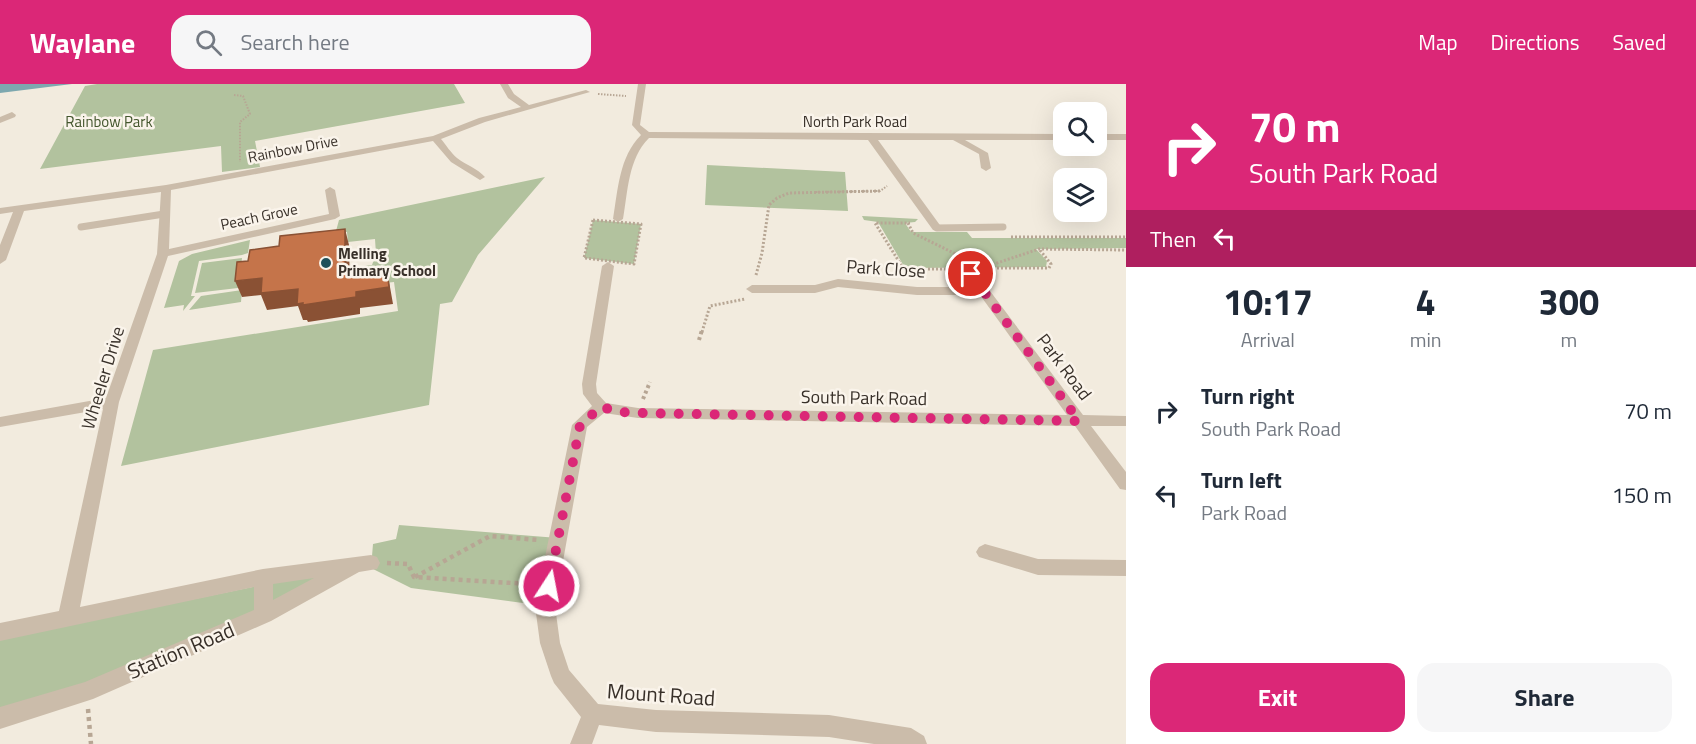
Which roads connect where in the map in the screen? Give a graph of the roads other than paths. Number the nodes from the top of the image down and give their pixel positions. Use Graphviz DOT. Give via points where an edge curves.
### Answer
graph roads {
  1 [pos="504,84"];
  2 [pos="642,84"];
  3 [pos="584,92"];
  4 [pos="526,107"];
  5 [pos="12,115"];
  6 [pos="0,120"];
  7 [pos="647,135"];
  8 [pos="871,137"];
  9 [pos="1053,137"];
  10 [pos="1107,137"];
  11 [pos="1126,137"];
  12 [pos="435,138"];
  13 [pos="954,138"];
  14 [pos="986,168"];
  15 [pos="480,177"];
  16 [pos="166,188"];
  17 [pos="330,190"];
  18 [pos="20,208"];
  19 [pos="0,211"];
  20 [pos="164,214"];
  21 [pos="618,219"];
  22 [pos="81,227"];
  23 [pos="1003,227"];
  24 [pos="934,233"];
  25 [pos="163,254"];
  26 [pos="0,260"];
  27 [pos="608,266"];
  28 [pos="969,269"];
  29 [pos="752,289"];
  30 [pos="983,291"];
  31 [pos="112,402"];
  32 [pos="601,407"];
  33 [pos="1079,421"];
  34 [pos="1126,421"];
  35 [pos="0,422"];
  36 [pos="1126,484"];
  37 [pos="985,552"];
  38 [pos="1126,568"];
  39 [pos="263,577"];
  40 [pos="264,615"];
  41 [pos="68,616"];
  42 [pos="0,632"];
  43 [pos="593,714"];
  44 [pos="0,718"];
  45 [pos="581,744"];
  46 [pos="916,744"];
  1 -- 4 [label="street" via="511,96"];
  2 -- 7 [label="street" via="636,125"];
  3 -- 4 [label="street, Rainbow Drive"];
  4 -- 12 [label="street, Rainbow Drive"];
  5 -- 6 [label="street"];
  7 -- 8 [label="street, North Park Road"];
  7 -- 21 [label="street" via="631,152"];
  8 -- 13 [label="street, North Park Road"];
  8 -- 24 [label="street"];
  9 -- 13 [label="street, North Park Road"];
  10 -- 11 [label="street"];
  12 -- 15 [label="street" via="454,160"];
  12 -- 16 [label="street, Rainbow Drive"];
  13 -- 14 [label="street" via="982,153"];
  16 -- 18 [label="street, Rainbow Drive"];
  16 -- 20 [label="street, Wheeler Drive"];
  17 -- 25 [label="street, Peach Grove" via="335,216"];
  18 -- 19 [label="street, Rainbow Drive"];
  18 -- 26 [label="street"];
  20 -- 22 [label="lane"];
  20 -- 25 [label="street, Wheeler Drive"];
  23 -- 24 [label="lane"];
  25 -- 31 [label="street, Wheeler Drive"];
  27 -- 32 [label="street" via="589,384 590,394"];
  28 -- 30 [label="street, Park Road"];
  29 -- 30 [label="street, Park Close" via="815,289 838,283 917,291"];
  30 -- 33 [label="street, Park Road"];
  31 -- 35 [label="street"];
  31 -- 41 [label="street, Wheeler Drive"];
  32 -- 33 [label="street, South Park Road" via="638,413"];
  32 -- 43 [label="street, Mount Road" via="580,425 545,606 550,642 561,676"];
  33 -- 34 [label="street, South Park Road"];
  33 -- 36 [label="street, Park Road"];
  37 -- 38 [label="street" via="1038,567"];
  39 -- 40 [label="street"];
  39 -- 40 [label="street, Station Road" via="362,564"];
  39 -- 41 [label="street"];
  40 -- 44 [label="street, Station Road" via="86,692"];
  41 -- 42 [label="street"];
  43 -- 45 [label="street"];
  43 -- 46 [label="street, Mount Road" via="656,721 829,726 911,739"];
}
